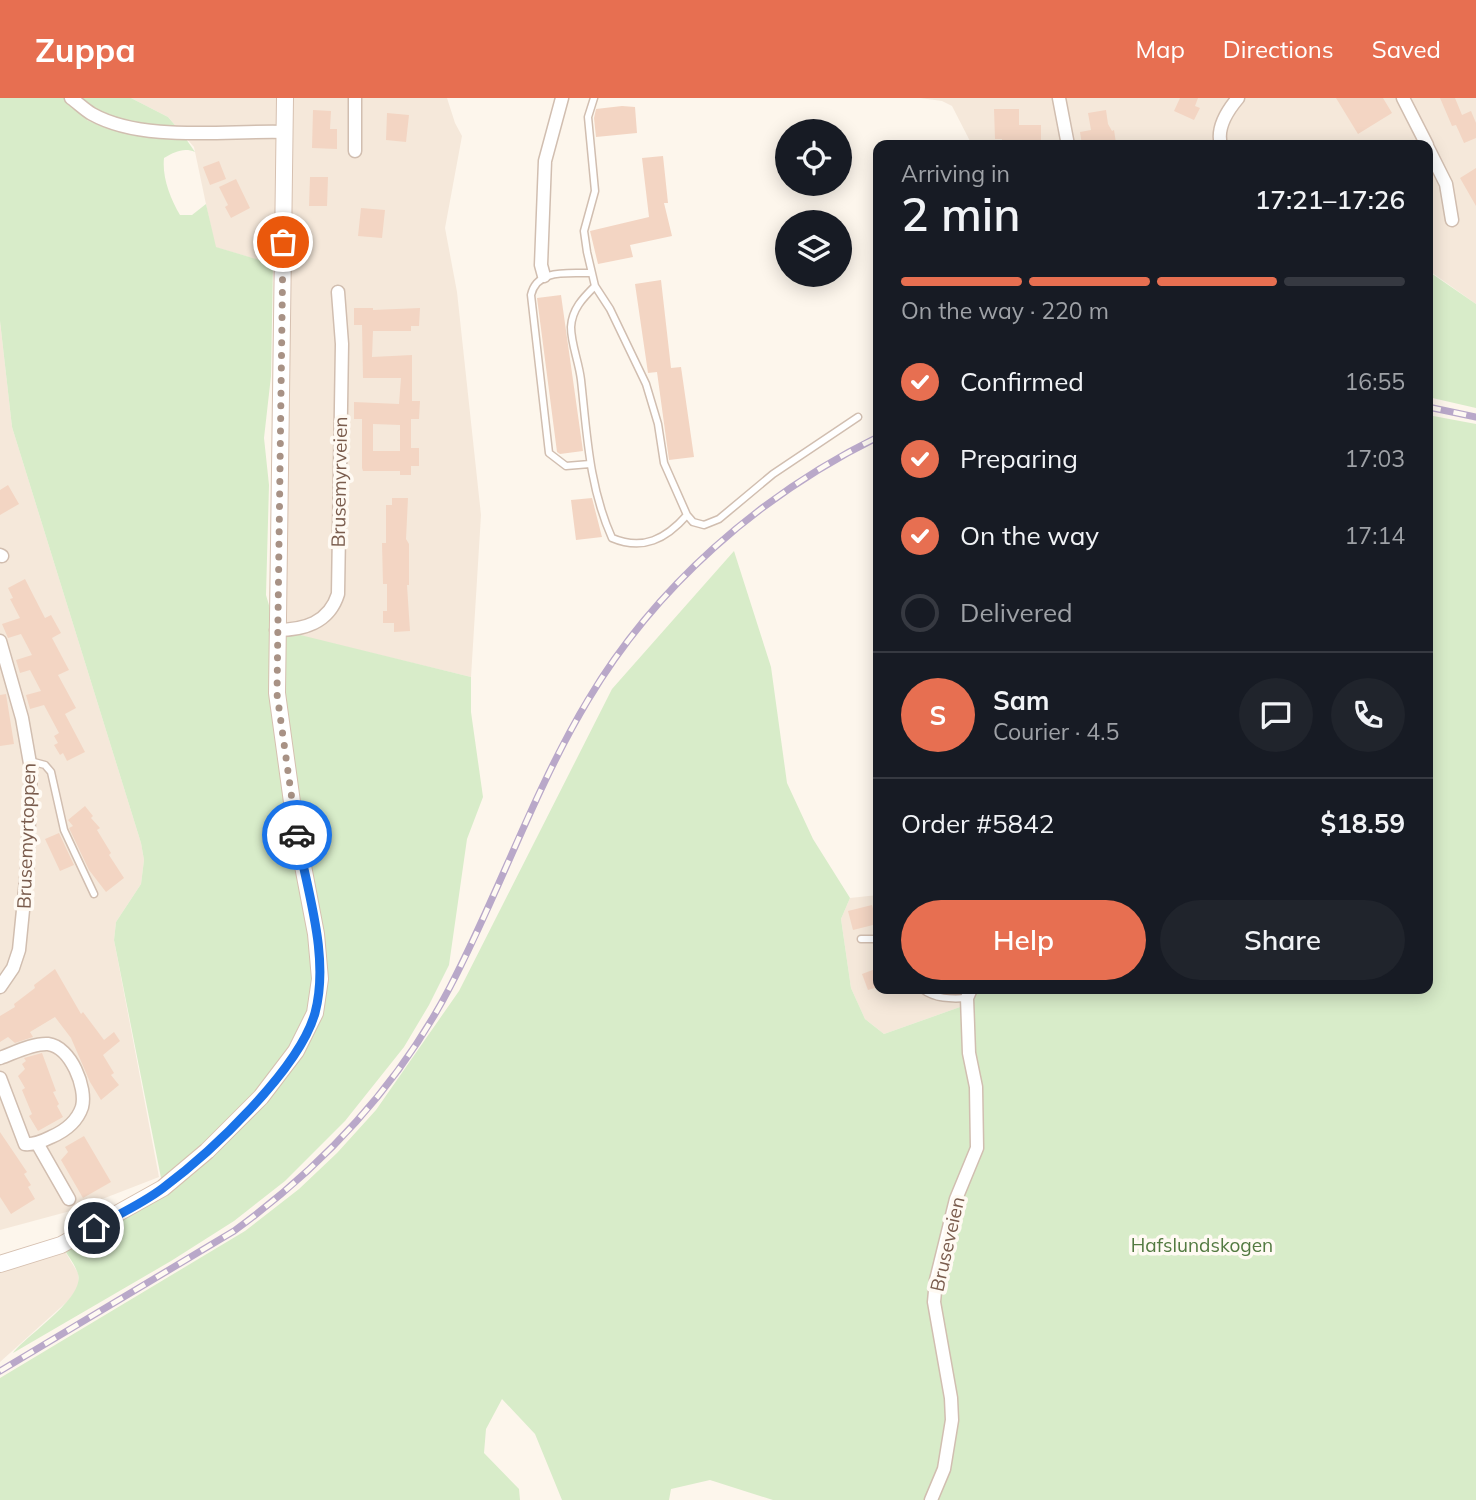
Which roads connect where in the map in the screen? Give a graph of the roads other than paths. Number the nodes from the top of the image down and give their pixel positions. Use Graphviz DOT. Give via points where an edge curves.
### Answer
graph roads {
  1 [pos="71,98"];
  2 [pos="285,98"];
  3 [pos="355,98"];
  4 [pos="562,98"];
  5 [pos="594,98"];
  6 [pos="1059,98"];
  7 [pos="1238,98"];
  8 [pos="1403,98"];
  9 [pos="285,132"];
  10 [pos="1067,140"];
  11 [pos="1221,140"];
  12 [pos="1424,140"];
  13 [pos="355,151"];
  14 [pos="1433,159"];
  15 [pos="1452,220"];
  16 [pos="592,273"];
  17 [pos="544,276"];
  18 [pos="594,286"];
  19 [pos="338,292"];
  20 [pos="858,417"];
  21 [pos="590,464"];
  22 [pos="687,515"];
  23 [pos="276,630"];
  24 [pos="0,641"];
  25 [pos="30,761"];
  26 [pos="94,894"];
  27 [pos="861,939"];
  28 [pos="873,939"];
  29 [pos="0,987"];
  30 [pos="928,994"];
  31 [pos="966,994"];
  32 [pos="969,994"];
  33 [pos="0,1058"];
  34 [pos="0,1078"];
  35 [pos="37,1143"];
  36 [pos="69,1199"];
  37 [pos="0,1264"];
  38 [pos="931,1500"];
  1 -- 9 [label="street" via="93,114 144,129"];
  2 -- 9 [label="street"];
  3 -- 13 [label="street"];
  4 -- 17 [label="street" via="545,162"];
  5 -- 16 [label="lane" via="588,117 595,191 584,231"];
  6 -- 10 [label="street"];
  7 -- 11 [label="street" via="1226,114"];
  8 -- 12 [label="street"];
  9 -- 23 [label="street"];
  14 -- 15 [label="street" via="1446,184"];
  16 -- 17 [label="lane"];
  16 -- 18 [label="lane"];
  17 -- 21 [label="lane" via="531,295 549,453 566,466"];
  18 -- 21 [label="lane" via="577,303 571,325"];
  18 -- 22 [label="lane" via="646,383 664,463"];
  19 -- 23 [label="street, Brusemyrveien" via="342,344 338,594 334,607 312,624 298,630"];
  20 -- 22 [label="lane" via="773,474 719,519 704,525"];
  21 -- 22 [label="lane" via="612,538 648,544 672,532"];
  23 -- 37 [label="street" via="277,694 316,934 320,979 315,1013 296,1051 261,1097 207,1152 163,1188 61,1245"];
  24 -- 25 [label="street, Brusemyrtoppen"];
  25 -- 26 [label="lane" via="51,772 64,830"];
  25 -- 29 [label="street, Brusemyrtoppen" via="21,936 13,968"];
  27 -- 28 [label="lane"];
  30 -- 31 [label="lane" via="948,999"];
  32 -- 38 [label="street, Bruseveien" via="978,1148 956,1199 936,1280 934,1302 952,1420 944,1469"];
  33 -- 35 [label="street" via="48,1044 73,1065 82,1090 81,1109 71,1125"];
  34 -- 35 [label="street" via="22,1139 29,1145"];
  35 -- 36 [label="street"];
}
